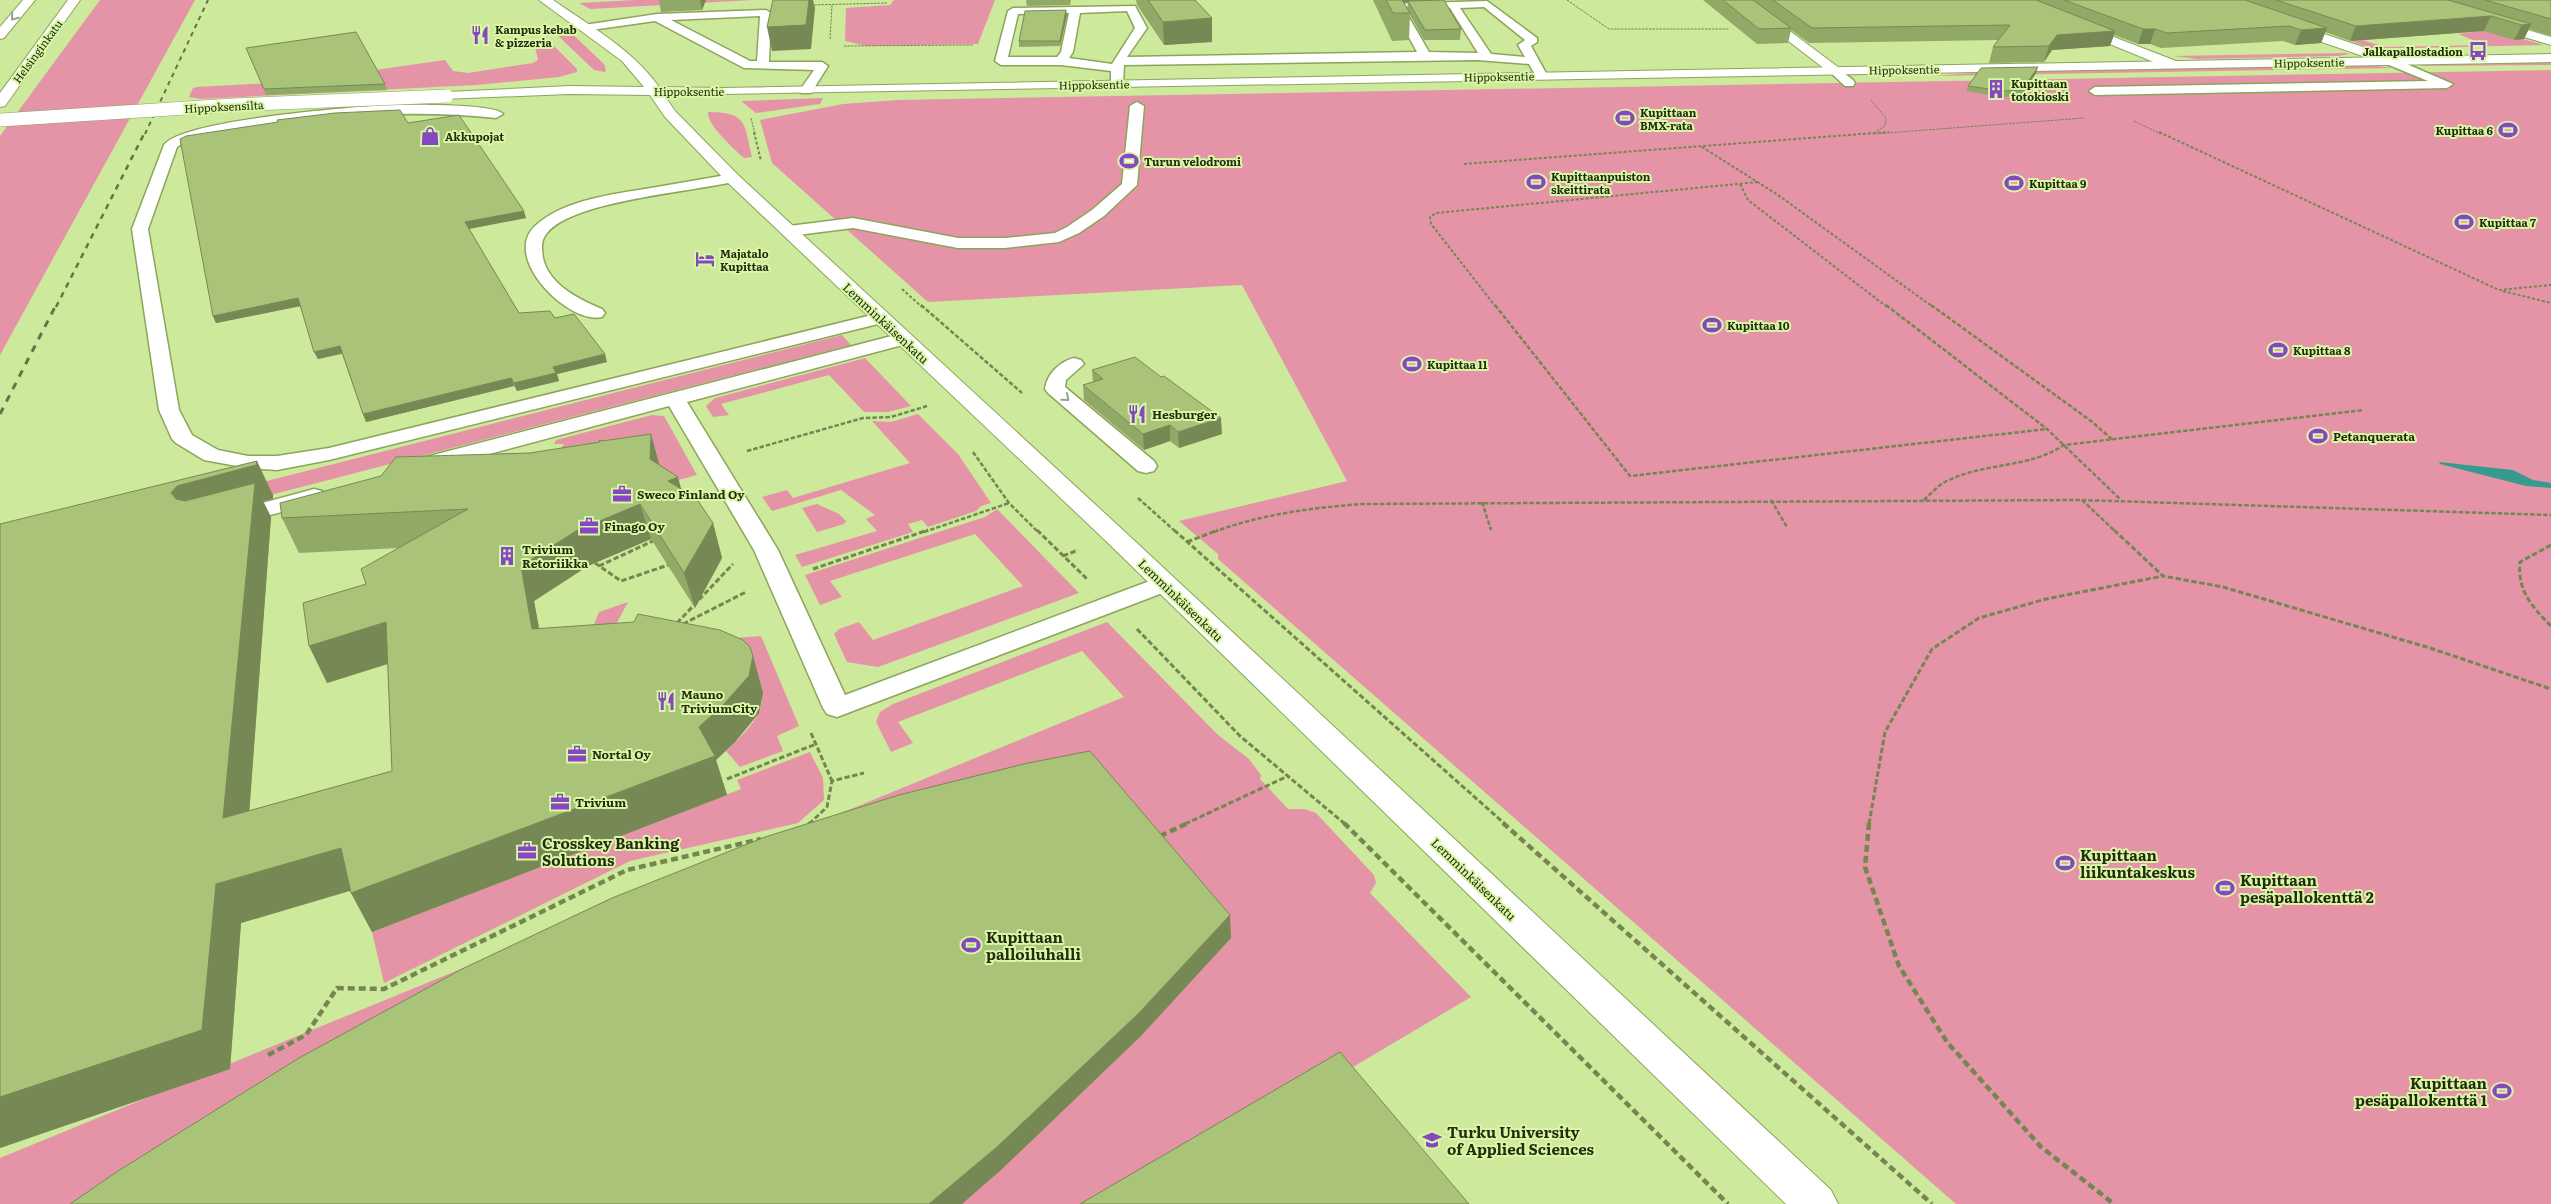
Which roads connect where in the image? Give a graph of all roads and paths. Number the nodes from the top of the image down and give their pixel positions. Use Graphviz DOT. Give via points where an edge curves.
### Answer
graph roads {
  1 [pos="29,0"];
  2 [pos="74,0"];
  3 [pos="545,0"];
  4 [pos="1567,0"];
  5 [pos="1741,0"];
  6 [pos="2008,0"];
  7 [pos="887,3"];
  8 [pos="805,4"];
  9 [pos="832,5"];
  10 [pos="1453,5"];
  11 [pos="1075,9"];
  12 [pos="657,17"];
  13 [pos="2481,20"];
  14 [pos="2274,21"];
  15 [pos="584,28"];
  16 [pos="1784,32"];
  17 [pos="0,35"];
  18 [pos="2551,41"];
  19 [pos="829,43"];
  20 [pos="839,45"];
  21 [pos="973,45"];
  22 [pos="1425,55"];
  23 [pos="1487,57"];
  24 [pos="2551,58"];
  25 [pos="2388,60"];
  26 [pos="1061,61"];
  27 [pos="1532,61"];
  28 [pos="2171,64"];
  29 [pos="763,65"];
  30 [pos="1118,65"];
  31 [pos="1835,70"];
  32 [pos="1541,75"];
  33 [pos="1117,83"];
  34 [pos="1849,83"];
  35 [pos="806,90"];
  36 [pos="654,91"];
  37 [pos="2095,91"];
  38 [pos="447,96"];
  39 [pos="0,103"];
  40 [pos="1137,106"];
  41 [pos="496,114"];
  42 [pos="2091,118"];
  43 [pos="752,119"];
  44 [pos="0,120"];
  45 [pos="2132,120"];
  46 [pos="1867,134"];
  47 [pos="1702,146"];
  48 [pos="762,164"];
  49 [pos="1464,164"];
  50 [pos="732,178"];
  51 [pos="1758,182"];
  52 [pos="1740,184"];
  53 [pos="789,231"];
  54 [pos="896,284"];
  55 [pos="2551,285"];
  56 [pos="2499,290"];
  57 [pos="2551,303"];
  58 [pos="596,313"];
  59 [pos="880,318"];
  60 [pos="903,339"];
  61 [pos="1074,364"];
  62 [pos="675,399"];
  63 [pos="921,400"];
  64 [pos="1029,400"];
  65 [pos="928,406"];
  66 [pos="2363,410"];
  67 [pos="934,412"];
  68 [pos="2047,429"];
  69 [pos="2113,440"];
  70 [pos="968,445"];
  71 [pos="2064,446"];
  72 [pos="751,457"];
  73 [pos="1146,466"];
  74 [pos="407,469"];
  75 [pos="332,490"];
  76 [pos="1133,494"];
  77 [pos="1771,500"];
  78 [pos="1924,500"];
  79 [pos="2081,500"];
  80 [pos="2122,500"];
  81 [pos="1482,502"];
  82 [pos="1009,503"];
  83 [pos="2551,515"];
  84 [pos="212,525"];
  85 [pos="1787,527"];
  86 [pos="1491,530"];
  87 [pos="658,538"];
  88 [pos="1187,542"];
  89 [pos="2551,545"];
  90 [pos="735,562"];
  91 [pos="595,563"];
  92 [pos="674,563"];
  93 [pos="599,566"];
  94 [pos="804,572"];
  95 [pos="2163,576"];
  96 [pos="1164,584"];
  97 [pos="748,591"];
  98 [pos="1112,604"];
  99 [pos="679,626"];
  100 [pos="2551,626"];
  101 [pos="671,630"];
  102 [pos="2551,689"];
  103 [pos="816,744"];
  104 [pos="864,773"];
  105 [pos="1288,776"];
  106 [pos="727,779"];
  107 [pos="806,826"];
  108 [pos="770,837"];
  109 [pos="1158,837"];
  110 [pos="268,1055"];
  111 [pos="1728,1204"];
  112 [pos="1816,1204"];
  113 [pos="1932,1204"];
  114 [pos="2114,1204"];
  1 -- 17 [label="main road, one-way"];
  2 -- 39 [label="main road, Helsinginkatu"];
  3 -- 15 [label="main road, Lemminkäisenkatu"];
  4 -- 16 [label="path" via="1609,29 1710,27"];
  5 -- 16 [label="main road"];
  6 -- 28 [label="main road"];
  7 -- 9 [label="path"];
  8 -- 9 [label="path"];
  9 -- 19 [label="path"];
  10 -- 22 [label="lane" via="1397,6"];
  10 -- 23 [label="lane"];
  10 -- 27 [label="lane" via="1487,4 1533,40 1524,45"];
  11 -- 26 [label="lane" via="1067,52"];
  11 -- 26 [label="lane" via="1013,11 1001,61"];
  11 -- 30 [label="lane" via="1131,8 1141,28"];
  12 -- 15 [label="lane"];
  12 -- 29 [label="lane" via="748,65"];
  12 -- 29 [label="lane" via="766,13"];
  13 -- 18 [label="main road"];
  14 -- 25 [label="main road"];
  15 -- 36 [label="main road, Lemminkäisenkatu" via="627,58"];
  16 -- 31 [label="main road"];
  20 -- 21 [label="path"];
  22 -- 23 [label="lane"];
  22 -- 30 [label="lane"];
  23 -- 27 [label="lane"];
  24 -- 25 [label="main road, Hippoksentie"];
  25 -- 28 [label="main road, Hippoksentie"];
  25 -- 37 [label="lane" via="2447,84"];
  26 -- 30 [label="lane"];
  27 -- 32 [label="lane"];
  28 -- 31 [label="main road, Hippoksentie"];
  29 -- 35 [label="lane" via="822,66"];
  30 -- 33 [label="lane"];
  31 -- 32 [label="main road, Hippoksentie"];
  31 -- 34 [label="lane"];
  32 -- 33 [label="main road, Hippoksentie"];
  33 -- 35 [label="main road, Hippoksentie"];
  34 -- 46 [label="path" via="1886,118 1885,126"];
  35 -- 36 [label="main road, Hippoksentie"];
  36 -- 38 [label="main road, Hippoksentie" via="569,90"];
  36 -- 50 [label="main road, Lemminkäisenkatu" via="670,114"];
  38 -- 44 [label="main road, Hippoksensilta, bridge"];
  40 -- 53 [label="lane" via="1129,185 1098,213 1058,236 1005,243 958,242 848,223"];
  41 -- 59 [label="lane" via="452,108 382,108 328,113 196,134 171,146 140,228 169,410 183,439 212,455 248,462 277,463 329,454"];
  42 -- 46 [label="path"];
  43 -- 48 [label="path"];
  45 -- 56 [label="path"];
  46 -- 47 [label="path"];
  47 -- 49 [label="path"];
  47 -- 51 [label="path"];
  50 -- 53 [label="main road, Lemminkäisenkatu"];
  50 -- 58 [label="lane" via="589,204 541,229 532,244 534,259 545,280 574,304"];
  51 -- 52 [label="path"];
  51 -- 69 [label="path" via="2075,409"];
  52 -- 68 [label="path" via="1748,200 1758,208"];
  52 -- 68 [label="path" via="1436,213 1430,217 1431,224 1630,476"];
  53 -- 59 [label="main road, Lemminkäisenkatu"];
  54 -- 64 [label="path"];
  55 -- 56 [label="path"];
  56 -- 57 [label="path"];
  59 -- 60 [label="main road, Lemminkäisenkatu"];
  60 -- 62 [label="lane"];
  60 -- 96 [label="main road, Lemminkäisenkatu"];
  61 -- 73 [label="lane, one-way" via="1056,378 1056,389"];
  62 -- 74 [label="lane"];
  62 -- 98 [label="lane" via="766,550 837,708"];
  63 -- 65 [label="path"];
  65 -- 67 [label="path"];
  65 -- 72 [label="path" via="891,417 863,418 746,451"];
  66 -- 69 [label="path"];
  68 -- 71 [label="path"];
  69 -- 71 [label="path"];
  70 -- 82 [label="path"];
  71 -- 78 [label="path" via="2040,458 1968,472 1944,482"];
  71 -- 80 [label="path"];
  75 -- 84 [label="lane"];
  76 -- 88 [label="path"];
  77 -- 78 [label="path"];
  77 -- 81 [label="path"];
  77 -- 85 [label="path"];
  78 -- 79 [label="path"];
  79 -- 80 [label="path"];
  79 -- 95 [label="path"];
  80 -- 83 [label="path"];
  81 -- 86 [label="path"];
  81 -- 88 [label="path" via="1320,507 1248,520"];
  82 -- 94 [label="path"];
  82 -- 98 [label="path"];
  87 -- 93 [label="path"];
  88 -- 113 [label="path"];
  89 -- 100 [label="path" via="2520,562 2517,573 2527,601"];
  90 -- 101 [label="path"];
  91 -- 93 [label="path"];
  92 -- 93 [label="path" via="621,581"];
  95 -- 102 [label="path" via="2251,595 2430,648"];
  95 -- 114 [label="path" via="2046,598 1979,618 1932,649 1886,732 1871,804 1865,867 1899,966 1947,1042 2041,1147"];
  96 -- 98 [label="lane"];
  96 -- 112 [label="main road, Lemminkäisenkatu"];
  97 -- 99 [label="path"];
  98 -- 105 [label="path" via="1236,731"];
  103 -- 106 [label="path"];
  104 -- 107 [label="path" via="832,781 830,801 823,814"];
  105 -- 109 [label="path"];
  105 -- 111 [label="path" via="1332,811"];
  108 -- 110 [label="path" via="627,870 384,990 337,988 306,1035"];
}
